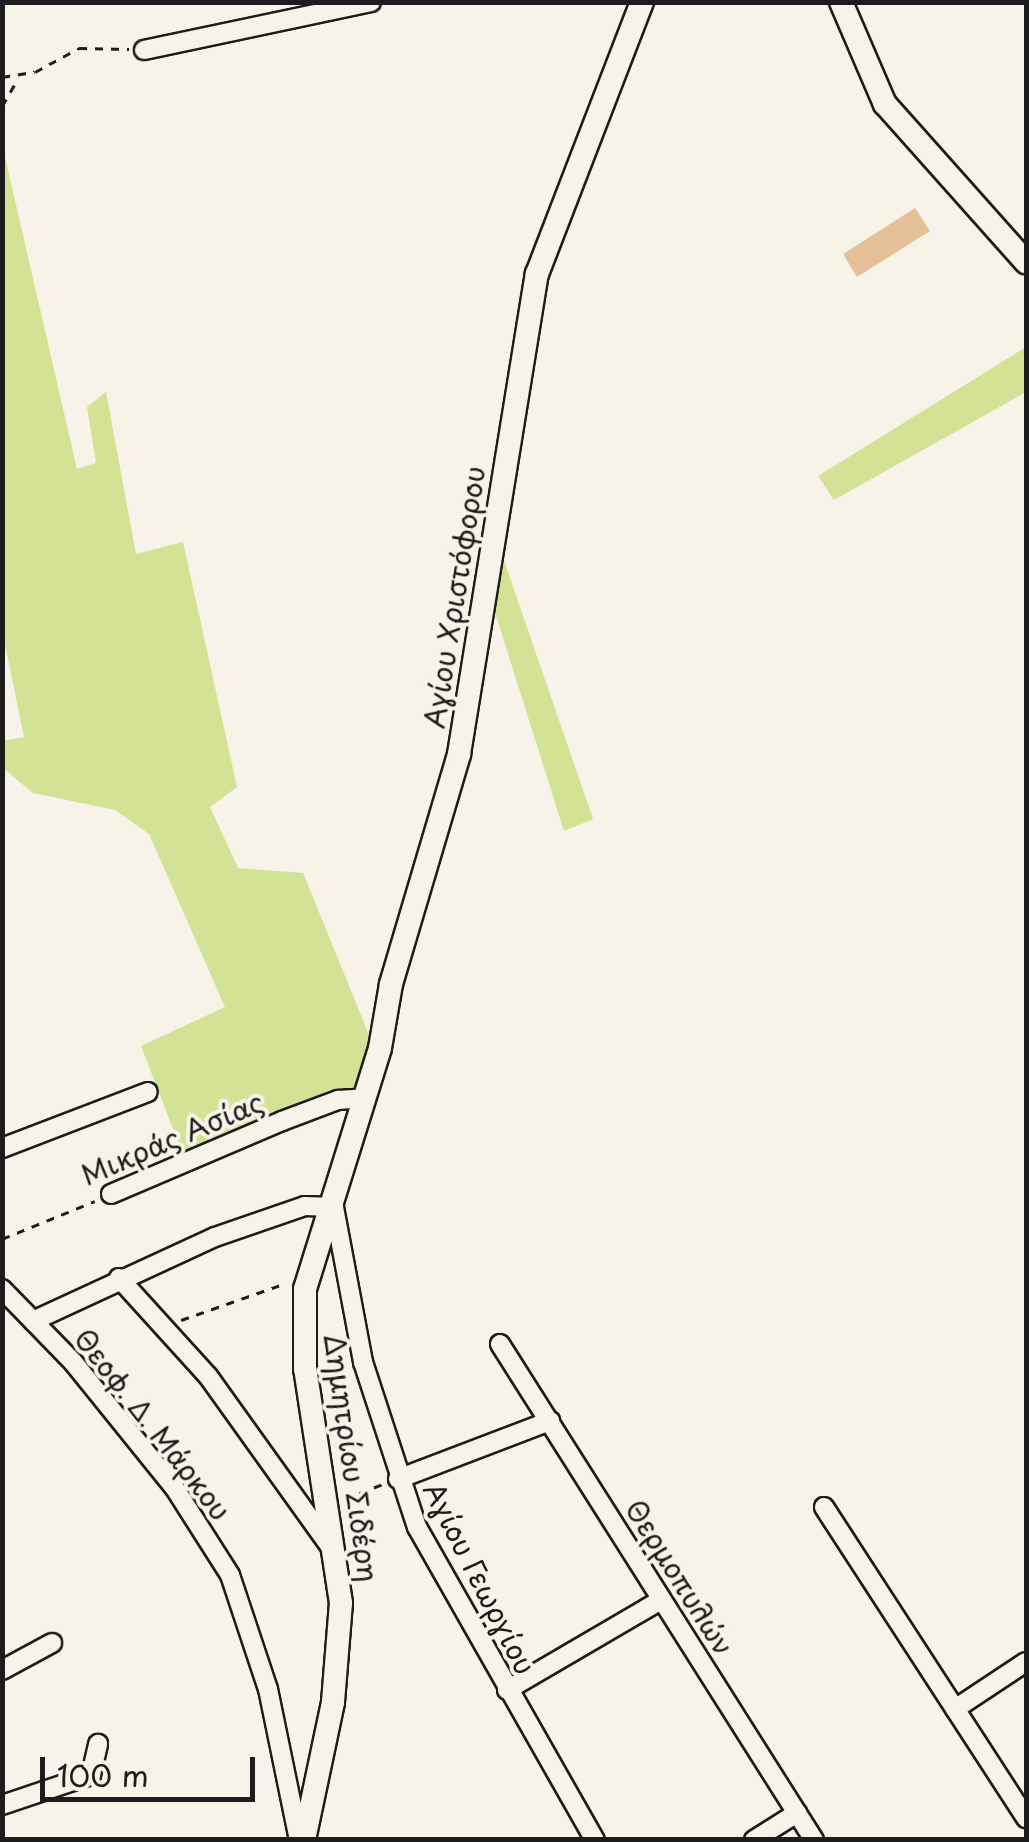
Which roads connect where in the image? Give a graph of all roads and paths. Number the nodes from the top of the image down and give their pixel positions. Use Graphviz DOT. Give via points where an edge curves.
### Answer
graph roads {
  1 [pos="371,2"];
  2 [pos="642,2"];
  3 [pos="840,2"];
  4 [pos="144,50"];
  5 [pos="18,76"];
  6 [pos="2,77"];
  7 [pos="2,106"];
  8 [pos="1026,262"];
  9 [pos="148,1092"];
  10 [pos="364,1098"];
  11 [pos="2,1148"];
  12 [pos="110,1194"];
  13 [pos="334,1207"];
  14 [pos="2,1239"];
  15 [pos="119,1278"];
  16 [pos="308,1280"];
  17 [pos="2,1289"];
  18 [pos="34,1321"];
  19 [pos="164,1326"];
  20 [pos="500,1344"];
  21 [pos="550,1421"];
  22 [pos="398,1479"];
  23 [pos="327,1505"];
  24 [pos="824,1507"];
  25 [pos="334,1553"];
  26 [pos="661,1600"];
  27 [pos="52,1644"];
  28 [pos="1026,1662"];
  29 [pos="2,1670"];
  30 [pos="507,1690"];
  31 [pos="956,1709"];
  32 [pos="98,1744"];
  33 [pos="2,1805"];
  34 [pos="797,1813"];
  35 [pos="1026,1818"];
  36 [pos="302,1840"];
  37 [pos="595,1840"];
  38 [pos="754,1840"];
  39 [pos="814,1840"];
  1 -- 4 [label="street"];
  2 -- 10 [label="street, Αγίου Χριστόφορου" via="537,274 458,754"];
  3 -- 8 [label="street" via="885,104"];
  4 -- 5 [label="path" via="79,48"];
  5 -- 6 [label="path"];
  5 -- 7 [label="path"];
  9 -- 11 [label="street"];
  10 -- 12 [label="street, Μικράς Ασίας" via="296,1116"];
  10 -- 13 [label="street, Αγίου Χριστόφορου"];
  12 -- 14 [label="path, Μικράς Ασίας"];
  13 -- 15 [label="street" via="275,1214"];
  13 -- 16 [label="street, Δημητρίου Σιδέρη"];
  13 -- 22 [label="street, Αγίου Γεωργίου" via="363,1362"];
  15 -- 18 [label="street"];
  15 -- 19 [label="street"];
  16 -- 19 [label="path"];
  16 -- 23 [label="street, Δημητρίου Σιδέρη" via="306,1369"];
  17 -- 18 [label="street, Θεοφ. Δ. Μάρκου"];
  18 -- 36 [label="street, Θεοφ. Δ. Μάρκου" via="174,1488 230,1574 268,1689"];
  19 -- 25 [label="street"];
  20 -- 21 [label="street, Θερμοπυλών"];
  21 -- 22 [label="street"];
  21 -- 26 [label="street, Θερμοπυλών"];
  22 -- 23 [label="path"];
  22 -- 30 [label="street, Αγίου Γεωργίου" via="417,1527"];
  23 -- 25 [label="street, Δημητρίου Σιδέρη"];
  24 -- 31 [label="street"];
  25 -- 36 [label="street, Δημητρίου Σιδέρη" via="341,1603 333,1702"];
  26 -- 30 [label="street"];
  26 -- 34 [label="street, Θερμοπυλών"];
  27 -- 29 [label="street"];
  28 -- 31 [label="street"];
  30 -- 37 [label="street, Αγίου Γεωργίου"];
  31 -- 35 [label="street"];
  32 -- 33 [label="street" via="90,1775"];
  34 -- 38 [label="street"];
  34 -- 39 [label="street, Θερμοπυλών"];
}
